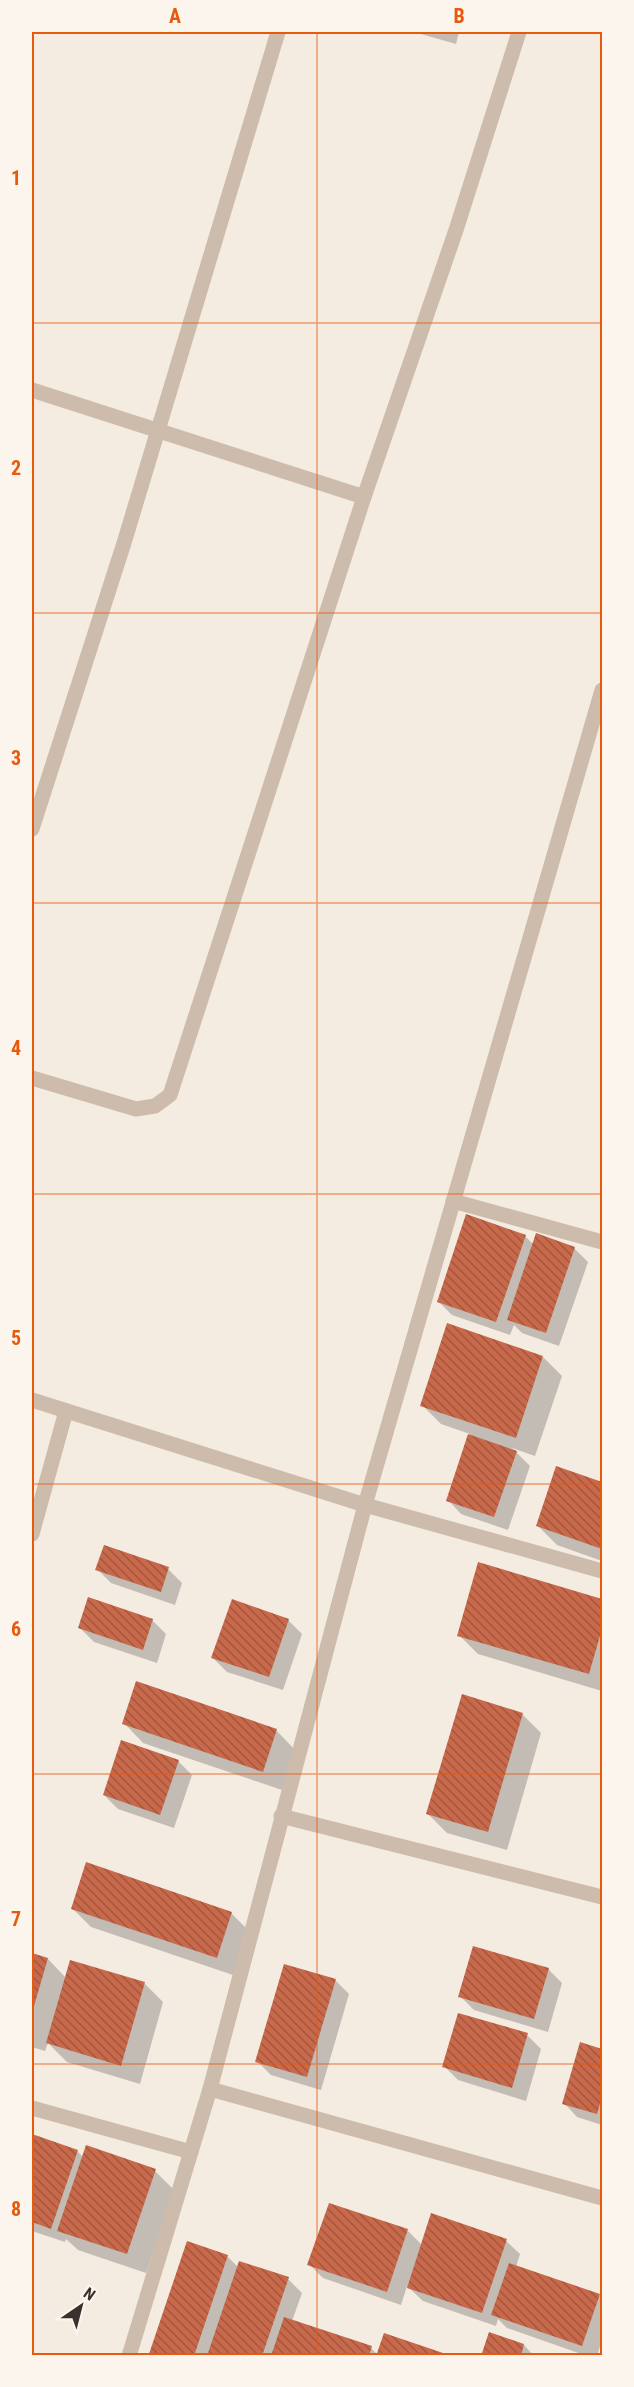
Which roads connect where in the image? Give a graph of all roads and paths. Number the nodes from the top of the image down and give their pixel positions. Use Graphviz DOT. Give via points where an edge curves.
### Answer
graph roads {
  1 [pos="278,32"];
  2 [pos="519,32"];
  3 [pos="32,390"];
  4 [pos="156,432"];
  5 [pos="364,498"];
  6 [pos="603,690"];
  7 [pos="32,829"];
  8 [pos="32,1078"];
  9 [pos="453,1201"];
  10 [pos="603,1242"];
  11 [pos="32,1400"];
  12 [pos="66,1411"];
  13 [pos="365,1505"];
  14 [pos="32,1534"];
  15 [pos="603,1571"];
  16 [pos="281,1816"];
  17 [pos="603,1897"];
  18 [pos="210,2089"];
  19 [pos="32,2108"];
  20 [pos="191,2152"];
  21 [pos="603,2198"];
  22 [pos="129,2355"];
  1 -- 4 [label="street"];
  2 -- 5 [label="street"];
  3 -- 4 [label="street"];
  4 -- 5 [label="street"];
  4 -- 7 [label="street"];
  5 -- 8 [label="street" via="170,1095 155,1106 136,1110"];
  6 -- 9 [label="street"];
  9 -- 10 [label="street"];
  9 -- 13 [label="street"];
  11 -- 12 [label="street"];
  12 -- 13 [label="street"];
  12 -- 14 [label="street"];
  13 -- 15 [label="street"];
  13 -- 16 [label="street"];
  16 -- 17 [label="street"];
  16 -- 18 [label="street"];
  18 -- 20 [label="street"];
  18 -- 21 [label="street"];
  19 -- 20 [label="street"];
  20 -- 22 [label="street"];
}
